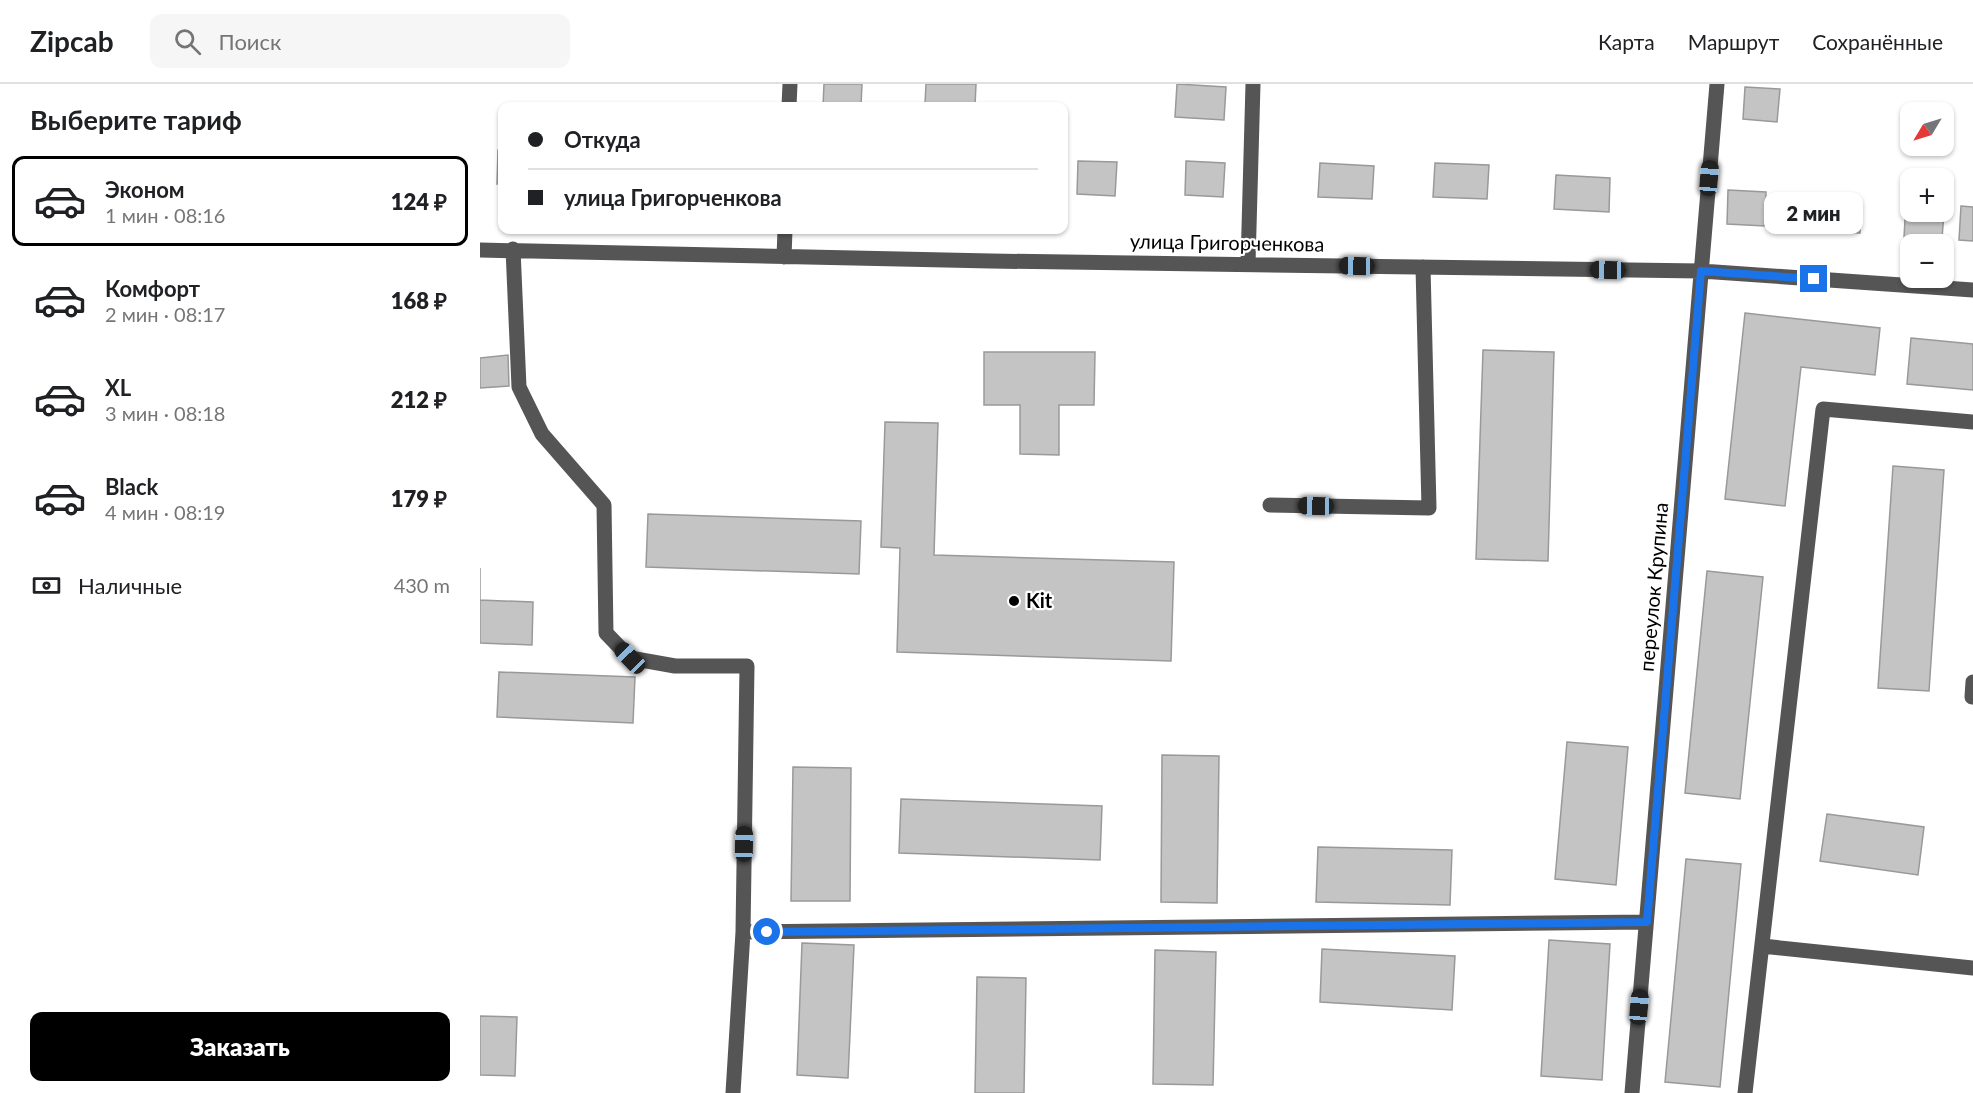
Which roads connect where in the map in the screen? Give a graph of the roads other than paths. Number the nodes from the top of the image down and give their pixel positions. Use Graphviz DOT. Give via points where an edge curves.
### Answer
graph roads {
  1 [pos="790,84"];
  2 [pos="1253,84"];
  3 [pos="1717,84"];
  4 [pos="789,102"];
  5 [pos="785,234"];
  6 [pos="480,249"];
  7 [pos="513,249"];
  8 [pos="784,257"];
  9 [pos="1248,264"];
  10 [pos="1423,267"];
  11 [pos="1701,271"];
  12 [pos="1973,290"];
  13 [pos="1973,422"];
  14 [pos="1270,505"];
  15 [pos="1647,922"];
  16 [pos="743,932"];
  17 [pos="1762,946"];
  18 [pos="1973,968"];
  19 [pos="733,1093"];
  20 [pos="1632,1093"];
  21 [pos="1745,1093"];
  1 -- 4 [label="street"];
  2 -- 9 [label="street"];
  3 -- 11 [label="street, переулок Крупина"];
  5 -- 8 [label="street"];
  6 -- 7 [label="street, улица Григорченкова"];
  7 -- 8 [label="street, улица Григорченкова"];
  7 -- 16 [label="street" via="519,387 542,434 604,505 606,633 630,658 675,666 747,666"];
  8 -- 9 [label="street, улица Григорченкова"];
  9 -- 10 [label="street, улица Григорченкова"];
  10 -- 11 [label="street, улица Григорченкова"];
  10 -- 14 [label="street" via="1429,508"];
  11 -- 12 [label="street, улица Григорченкова"];
  11 -- 15 [label="street, переулок Крупина"];
  13 -- 17 [label="street" via="1823,409"];
  15 -- 16 [label="street"];
  15 -- 20 [label="street, переулок Крупина"];
  16 -- 19 [label="street"];
  17 -- 18 [label="street"];
  17 -- 21 [label="street"];
}
